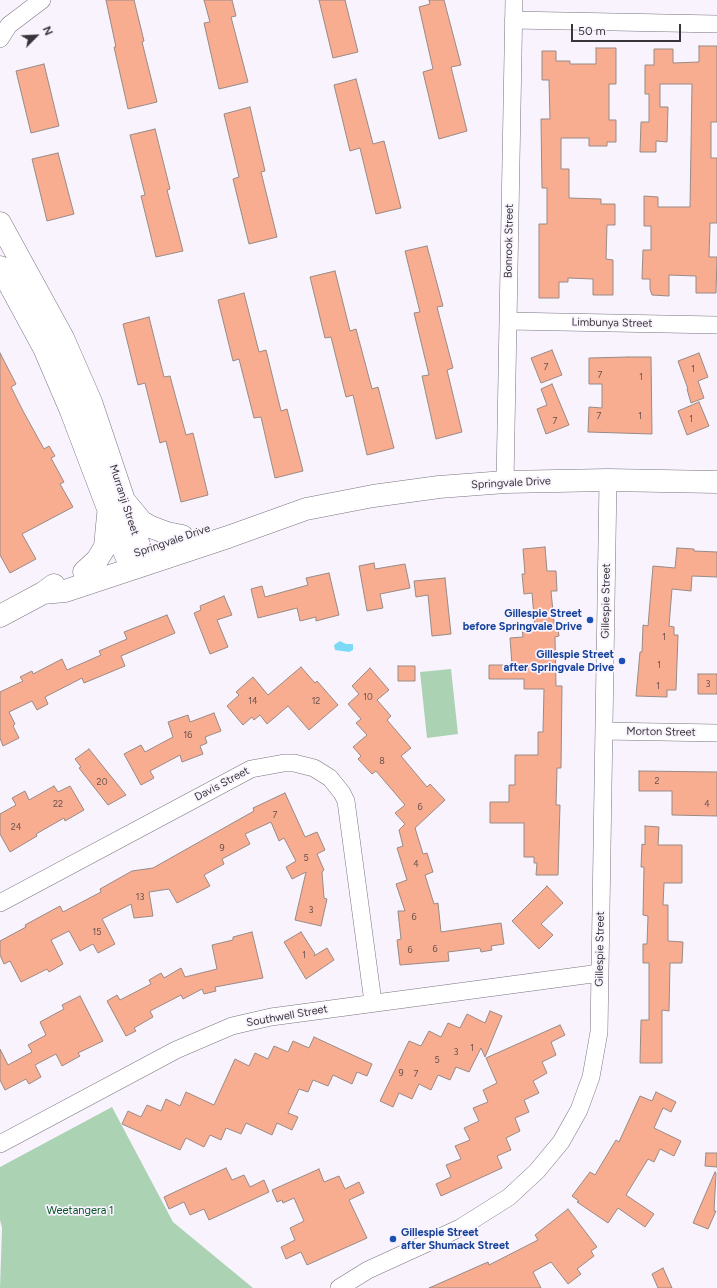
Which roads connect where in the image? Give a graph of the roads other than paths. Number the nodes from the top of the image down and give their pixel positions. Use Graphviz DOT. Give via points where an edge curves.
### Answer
graph roads {
  1 [pos="42,0"];
  2 [pos="514,0"];
  3 [pos="513,20"];
  4 [pos="717,24"];
  5 [pos="5,26"];
  6 [pos="0,39"];
  7 [pos="0,223"];
  8 [pos="0,267"];
  9 [pos="508,322"];
  10 [pos="717,325"];
  11 [pos="608,480"];
  12 [pos="505,482"];
  13 [pos="717,482"];
  14 [pos="116,504"];
  15 [pos="306,509"];
  16 [pos="182,536"];
  17 [pos="135,558"];
  18 [pos="84,572"];
  19 [pos="43,593"];
  20 [pos="0,616"];
  21 [pos="604,731"];
  22 [pos="717,733"];
  23 [pos="0,903"];
  24 [pos="600,972"];
  25 [pos="374,1002"];
  26 [pos="0,1144"];
  27 [pos="339,1288"];
  1 -- 5 [label="street"];
  2 -- 3 [label="street, Bonrook Street"];
  3 -- 4 [label="street"];
  3 -- 9 [label="street, Bonrook Street"];
  5 -- 6 [label="street"];
  7 -- 14 [label="main road, Murranji Street" via="63,338 91,402"];
  8 -- 14 [label="main road, Murranji Street" via="44,348"];
  9 -- 10 [label="street, Limbunya Street"];
  9 -- 12 [label="street, Bonrook Street"];
  11 -- 12 [label="main road, Springvale Drive"];
  11 -- 13 [label="main road, Springvale Drive"];
  11 -- 21 [label="street, Gillespie Street"];
  12 -- 15 [label="main road, Springvale Drive" via="439,487"];
  14 -- 16 [label="main road" via="146,524 167,534"];
  14 -- 17 [label="main road, Murranji Street"];
  14 -- 18 [label="main road" via="108,524 104,547 97,560"];
  15 -- 16 [label="main road, Springvale Drive" via="272,508"];
  15 -- 17 [label="main road, Springvale Drive"];
  16 -- 17 [label="main road, Springvale Drive"];
  17 -- 18 [label="main road, Springvale Drive"];
  17 -- 19 [label="main road, Springvale Drive" via="65,591"];
  18 -- 19 [label="main road, Springvale Drive" via="60,580"];
  19 -- 20 [label="main road, Springvale Drive"];
  21 -- 22 [label="street, Morton Street"];
  21 -- 24 [label="street, Gillespie Street"];
  23 -- 25 [label="street, Davis Street" via="251,769 284,762 314,768 330,778 346,801"];
  24 -- 25 [label="street, Southwell Street"];
  24 -- 27 [label="street, Gillespie Street" via="598,1036 591,1077 579,1110 561,1142 538,1171 494,1208 460,1228 368,1270"];
  25 -- 26 [label="street, Southwell Street" via="271,1016 232,1026 176,1050"];
}
